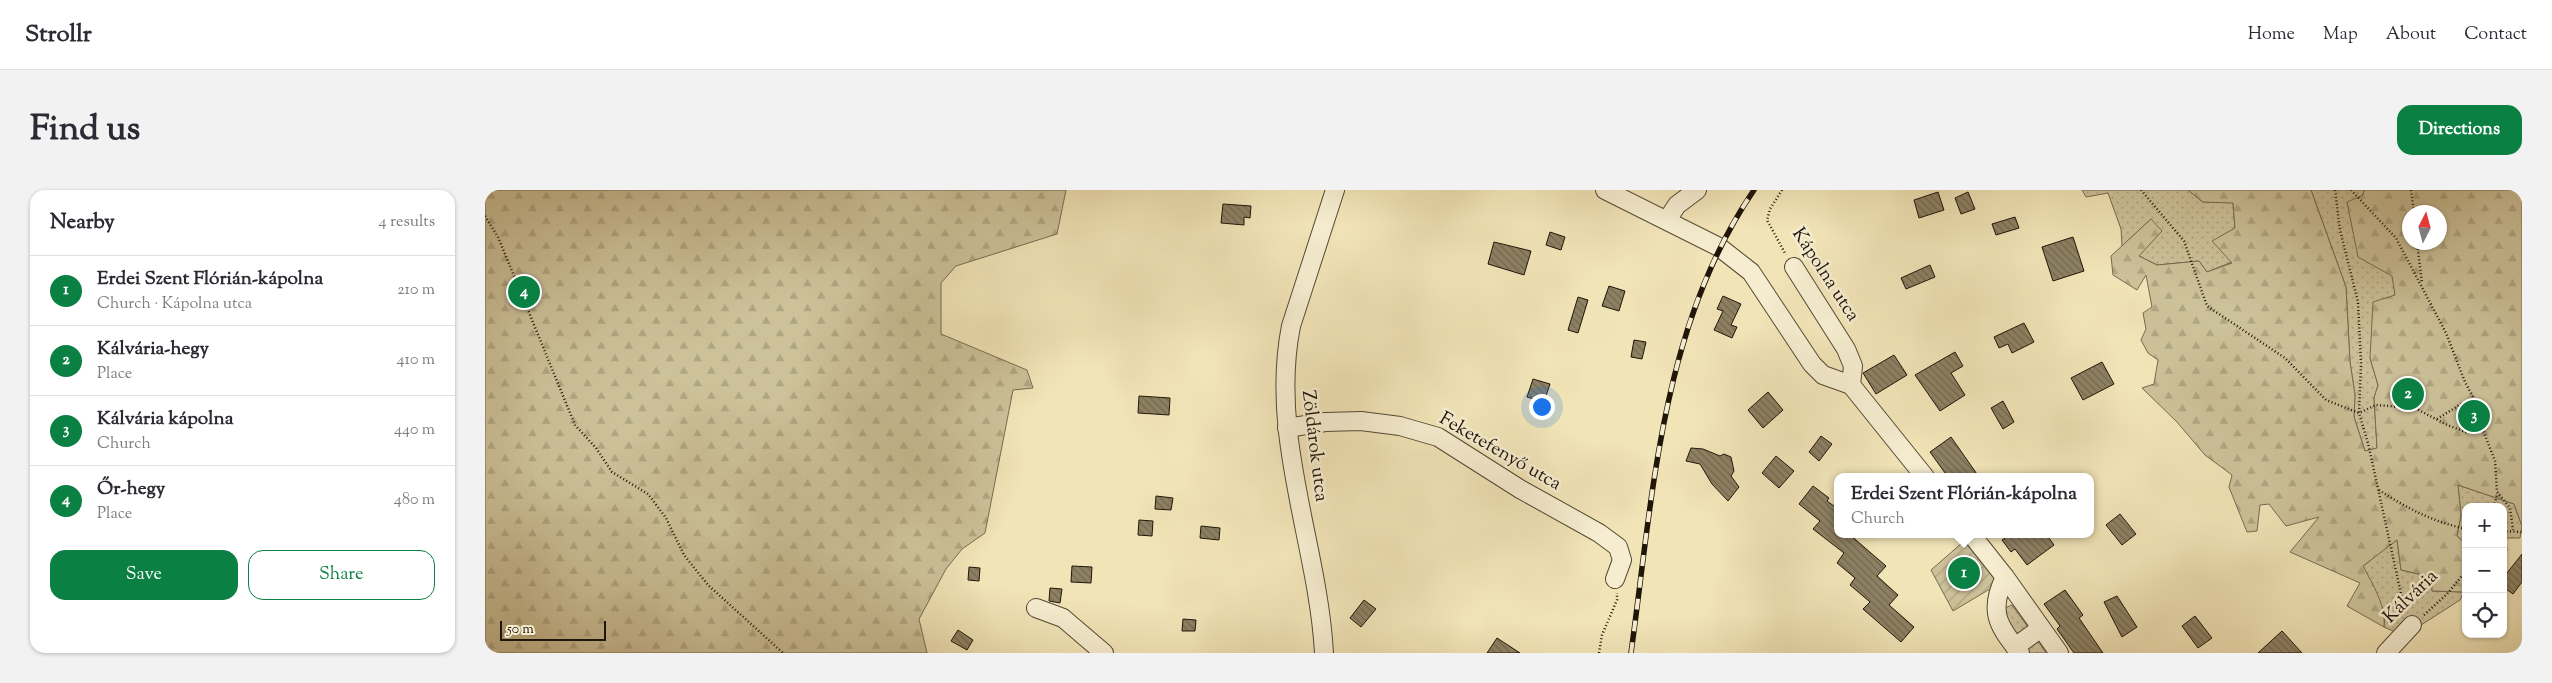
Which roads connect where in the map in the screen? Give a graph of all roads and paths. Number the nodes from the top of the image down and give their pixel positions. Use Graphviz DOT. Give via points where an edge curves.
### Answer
graph roads {
  1 [pos="1335,190"];
  2 [pos="1605,190"];
  3 [pos="1697,190"];
  4 [pos="1782,190"];
  5 [pos="2141,190"];
  6 [pos="2335,190"];
  7 [pos="2351,190"];
  8 [pos="2411,190"];
  9 [pos="2413,205"];
  10 [pos="485,216"];
  11 [pos="1667,220"];
  12 [pos="2418,250"];
  13 [pos="1794,267"];
  14 [pos="2422,284"];
  15 [pos="1851,385"];
  16 [pos="2475,400"];
  17 [pos="2359,413"];
  18 [pos="2437,418"];
  19 [pos="1287,428"];
  20 [pos="2483,430"];
  21 [pos="1922,473"];
  22 [pos="2379,490"];
  23 [pos="2497,492"];
  24 [pos="2496,503"];
  25 [pos="2462,528"];
  26 [pos="2513,530"];
  27 [pos="2507,531"];
  28 [pos="2522,532"];
  29 [pos="1974,538"];
  30 [pos="2462,576"];
  31 [pos="2005,577"];
  32 [pos="1615,579"];
  33 [pos="1036,608"];
  34 [pos="2410,627"];
  35 [pos="2041,628"];
  36 [pos="2018,650"];
  37 [pos="783,653"];
  38 [pos="1104,653"];
  39 [pos="1324,653"];
  40 [pos="1599,653"];
  41 [pos="2059,653"];
  42 [pos="2386,653"];
  1 -- 19 [label="street, Zöldárok utca" via="1291,326 1284,400"];
  2 -- 11 [label="street"];
  3 -- 11 [label="street" via="1677,206"];
  4 -- 13 [label="path, Kápolna utca" via="1767,220"];
  5 -- 17 [label="path" via="2184,241 2207,306 2285,358 2326,400"];
  6 -- 17 [label="path" via="2339,230 2358,302"];
  7 -- 14 [label="path" via="2396,238"];
  8 -- 9 [label="path"];
  10 -- 37 [label="path" via="497,237 575,425 597,448 613,472 648,494 666,518 684,554 708,584"];
  11 -- 15 [label="street" via="1719,247 1751,272 1811,364 1823,375"];
  12 -- 14 [label="path"];
  13 -- 15 [label="street, Kápolna utca" via="1846,349 1853,366"];
  14 -- 16 [label="path"];
  15 -- 21 [label="street"];
  16 -- 18 [label="path"];
  16 -- 20 [label="path" via="2485,417"];
  17 -- 18 [label="path" via="2376,405 2395,406 2415,408"];
  17 -- 22 [label="path"];
  18 -- 20 [label="path" via="2466,432"];
  19 -- 32 [label="street, Feketefenyő utca" via="1361,421 1400,426 1438,437 1618,547 1622,560"];
  19 -- 39 [label="street, Zöldárok utca"];
  20 -- 23 [label="path" via="2495,461"];
  22 -- 25 [label="path" via="2418,513"];
  22 -- 34 [label="path"];
  23 -- 24 [label="path"];
  23 -- 26 [label="path" via="2510,508"];
  26 -- 27 [label="path"];
  26 -- 28 [label="path"];
  29 -- 31 [label="street"];
  30 -- 34 [label="path, Kálvária"];
  31 -- 35 [label="street"];
  31 -- 36 [label="street" via="1997,593 1995,610 2001,627"];
  32 -- 40 [label="path" via="1617,600 1602,635"];
  33 -- 38 [label="street" via="1063,618"];
  34 -- 42 [label="street, Kálvária"];
  35 -- 36 [label="street"];
  35 -- 41 [label="street"];
}
